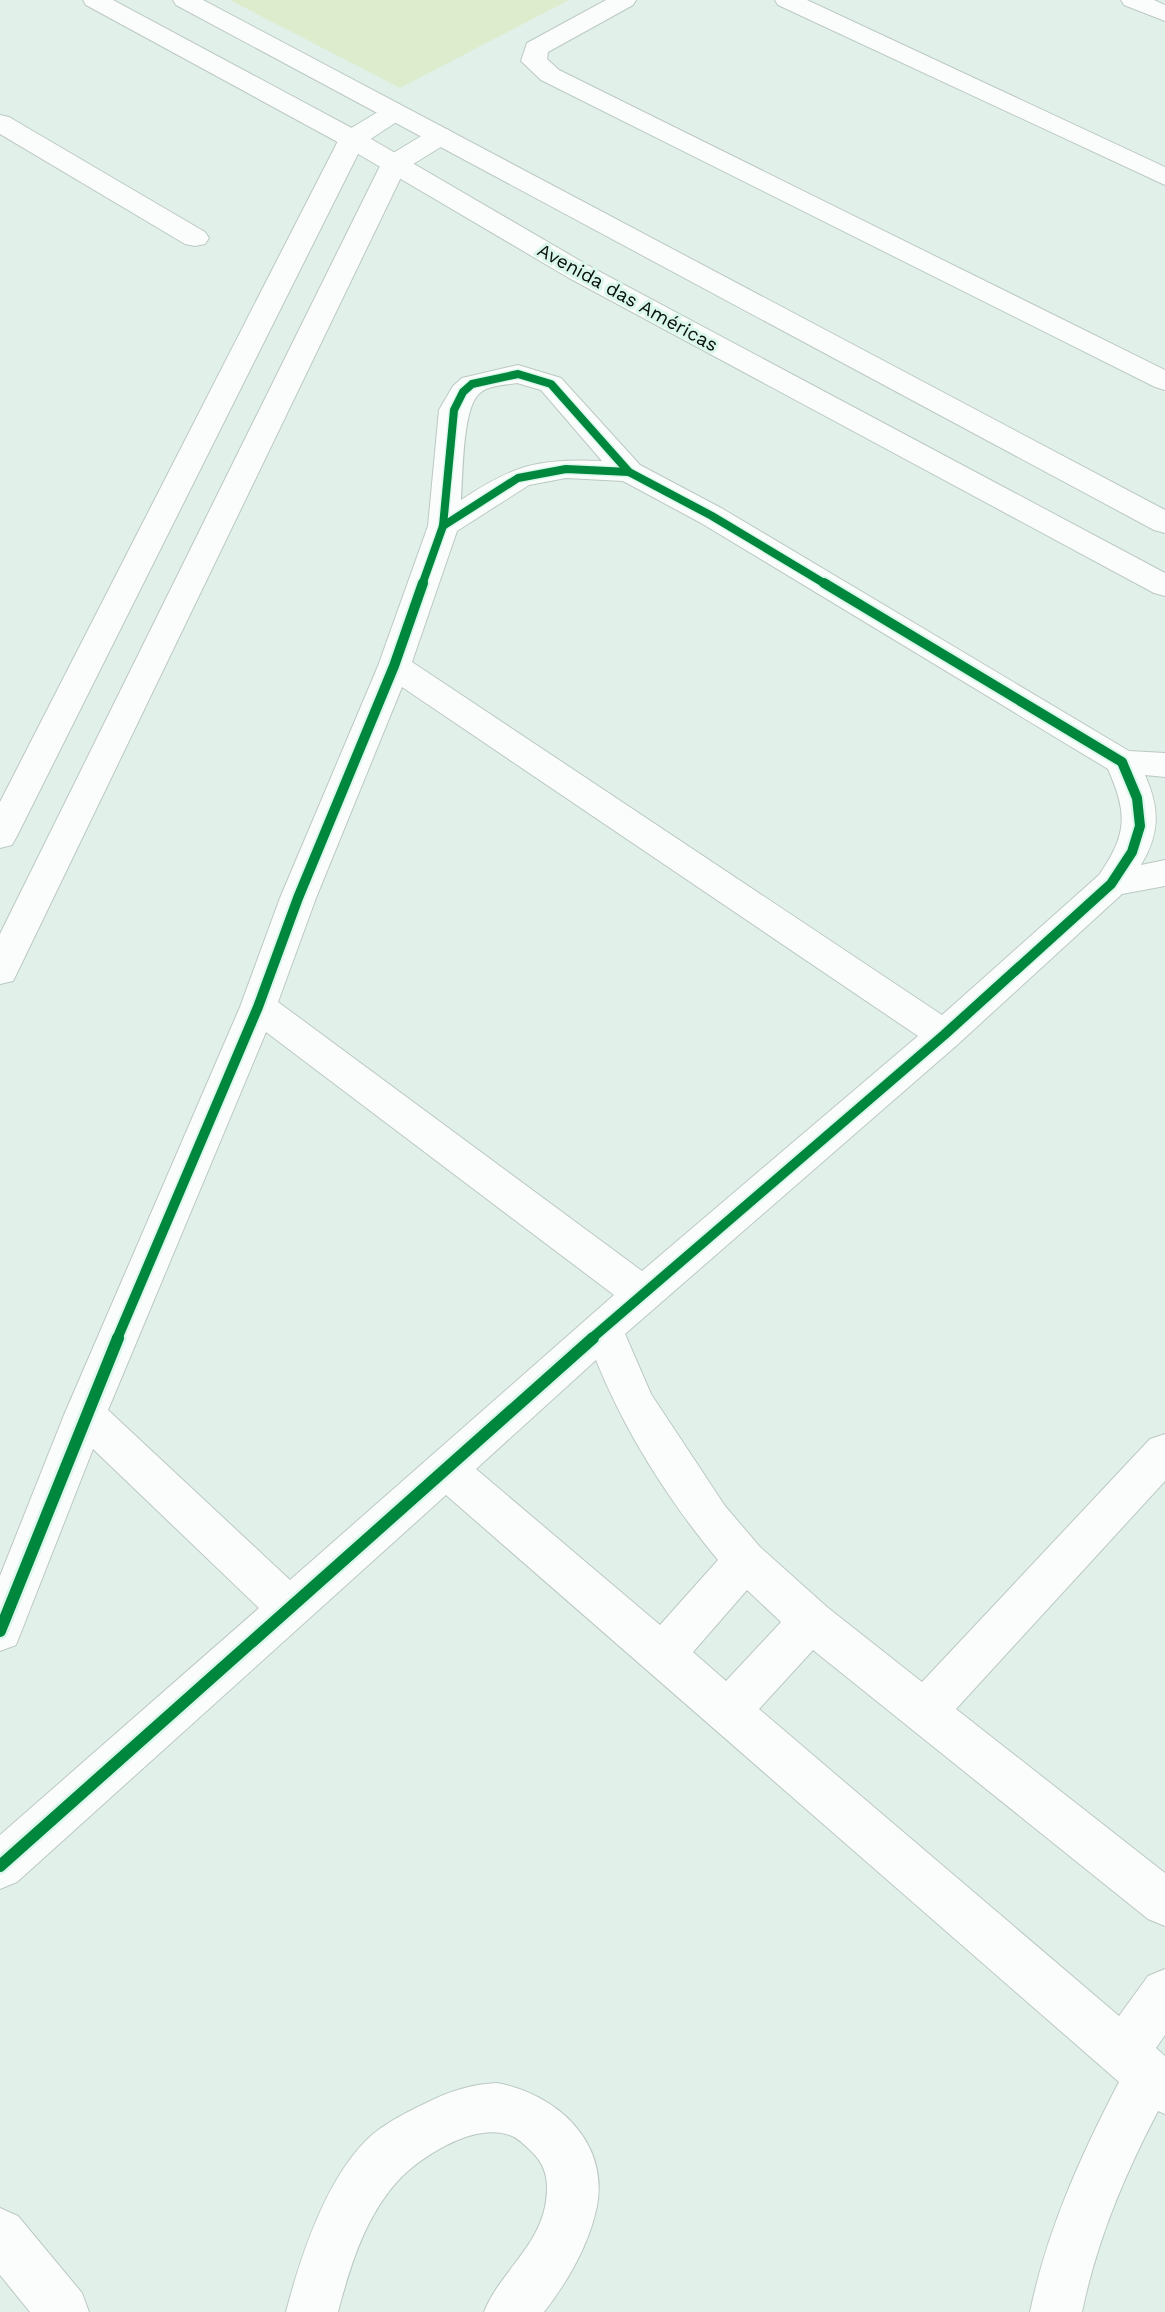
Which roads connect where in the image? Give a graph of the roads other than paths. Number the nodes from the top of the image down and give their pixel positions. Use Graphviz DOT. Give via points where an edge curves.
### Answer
graph roads {
  1 [pos="95,0"];
  2 [pos="184,0"];
  3 [pos="624,0"];
  4 [pos="787,0"];
  5 [pos="1133,0"];
  6 [pos="1165,14"];
  7 [pos="396,112"];
  8 [pos="0,123"];
  9 [pos="440,136"];
  10 [pos="352,139"];
  11 [pos="394,164"];
  12 [pos="1165,177"];
  13 [pos="195,238"];
  14 [pos="1165,381"];
  15 [pos="469,459"];
  16 [pos="629,472"];
  17 [pos="517,478"];
  18 [pos="1165,523"];
  19 [pos="443,526"];
  20 [pos="1165,586"];
  21 [pos="394,666"];
  22 [pos="1122,762"];
  23 [pos="1165,765"];
  24 [pos="0,836"];
  25 [pos="1153,837"];
  26 [pos="1165,873"];
  27 [pos="1111,884"];
  28 [pos="0,971"];
  29 [pos="258,1007"];
  30 [pos="944,1035"];
  31 [pos="644,1295"];
  32 [pos="603,1329"];
  33 [pos="85,1415"];
  34 [pos="1165,1452"];
  35 [pos="447,1471"];
  36 [pos="745,1561"];
  37 [pos="288,1607"];
  38 [pos="811,1621"];
  39 [pos="0,1631"];
  40 [pos="662,1655"];
  41 [pos="727,1711"];
  42 [pos="925,1711"];
  43 [pos="0,1866"];
  44 [pos="1165,1903"];
  45 [pos="1165,1993"];
  46 [pos="1145,2072"];
  47 [pos="0,2234"];
  48 [pos="63,2312"];
  49 [pos="312,2312"];
  50 [pos="510,2312"];
  51 [pos="1056,2312"];
  1 -- 10 [label="street, Avenida das Américas"];
  2 -- 7 [label="street"];
  3 -- 14 [label="street" via="536,48 534,61 550,75"];
  4 -- 12 [label="street"];
  5 -- 6 [label="street"];
  7 -- 9 [label="street"];
  7 -- 10 [label="street"];
  8 -- 13 [label="street"];
  9 -- 11 [label="street"];
  9 -- 18 [label="street"];
  10 -- 11 [label="street, Avenida das Américas"];
  10 -- 24 [label="street"];
  11 -- 20 [label="street, Avenida das Américas" via="579,272"];
  11 -- 28 [label="street"];
  15 -- 16 [label="street" via="454,410 463,393 486,379 517,374 551,384"];
  15 -- 17 [label="street"];
  15 -- 19 [label="street"];
  16 -- 17 [label="street" via="566,469"];
  16 -- 22 [label="street" via="712,516"];
  17 -- 19 [label="street"];
  19 -- 21 [label="street"];
  21 -- 29 [label="street"];
  21 -- 30 [label="street"];
  22 -- 23 [label="street"];
  22 -- 25 [label="street"];
  25 -- 27 [label="street" via="1132,854"];
  26 -- 27 [label="street"];
  27 -- 30 [label="street"];
  29 -- 31 [label="street"];
  29 -- 33 [label="street"];
  30 -- 31 [label="street"];
  31 -- 32 [label="street"];
  32 -- 35 [label="street"];
  32 -- 36 [label="street" via="634,1403 690,1490"];
  33 -- 37 [label="street"];
  33 -- 39 [label="street"];
  34 -- 42 [label="street"];
  35 -- 37 [label="street"];
  35 -- 40 [label="street"];
  36 -- 38 [label="street"];
  36 -- 40 [label="street"];
  37 -- 43 [label="street"];
  38 -- 41 [label="street"];
  38 -- 42 [label="street"];
  40 -- 41 [label="street"];
  41 -- 46 [label="street"];
  42 -- 44 [label="street"];
  45 -- 46 [label="street"];
  46 -- 51 [label="street" via="1075,2233"];
  47 -- 48 [label="street"];
  49 -- 50 [label="street" via="335,2235 362,2187 390,2153 456,2113 485,2109 517,2110 536,2121 556,2140 570,2163 572,2195 564,2234 540,2275"];
}
